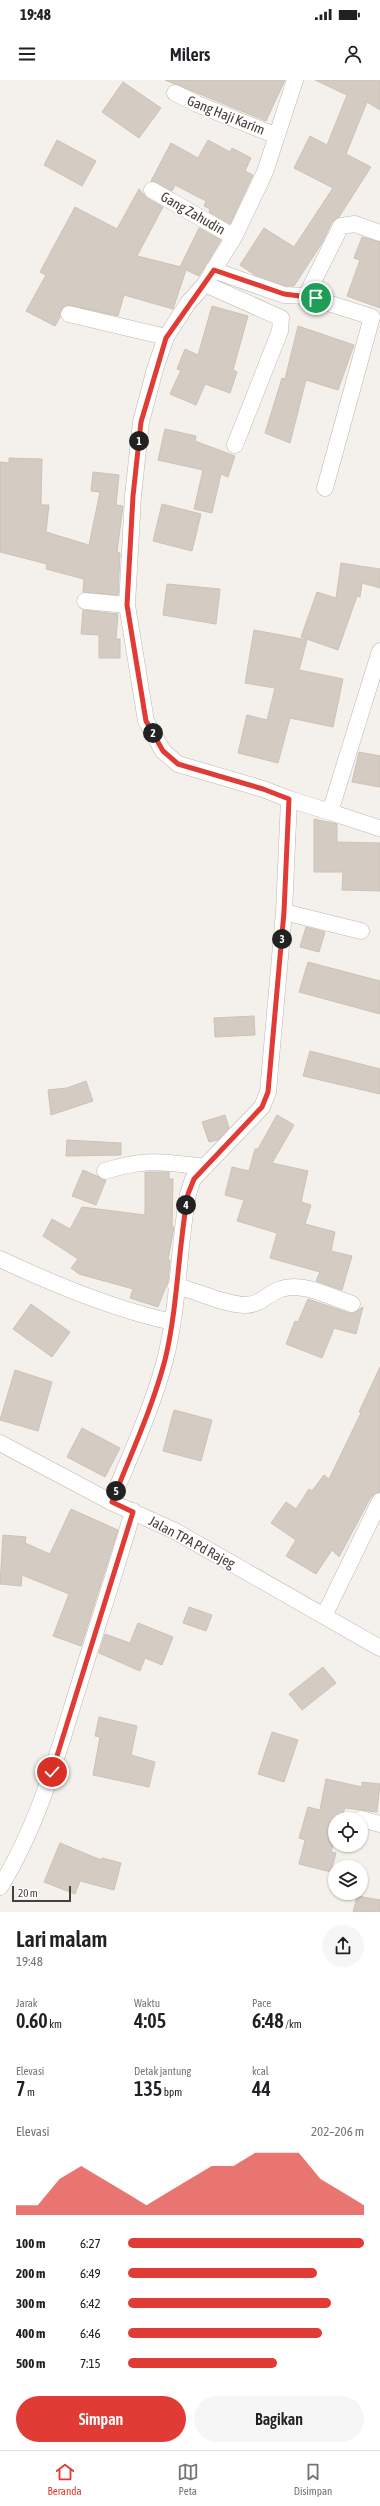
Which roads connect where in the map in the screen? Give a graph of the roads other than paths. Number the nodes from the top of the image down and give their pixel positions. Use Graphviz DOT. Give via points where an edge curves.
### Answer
graph roads {
  1 [pos="295,80"];
  2 [pos="175,93"];
  3 [pos="277,136"];
  4 [pos="152,190"];
  5 [pos="380,233"];
  6 [pos="234,237"];
  7 [pos="214,270"];
  8 [pos="205,284"];
  9 [pos="306,296"];
  10 [pos="69,314"];
  11 [pos="376,319"];
  12 [pos="166,338"];
  13 [pos="235,445"];
  14 [pos="325,488"];
  15 [pos="85,601"];
  16 [pos="127,605"];
  17 [pos="380,651"];
  18 [pos="375,685"];
  19 [pos="289,799"];
  20 [pos="330,812"];
  21 [pos="379,828"];
  22 [pos="284,912"];
  23 [pos="361,930"];
  24 [pos="205,1167"];
  25 [pos="105,1171"];
  26 [pos="0,1259"];
  27 [pos="176,1286"];
  28 [pos="352,1304"];
  29 [pos="172,1322"];
  30 [pos="0,1443"];
  31 [pos="380,1501"];
  32 [pos="112,1502"];
  33 [pos="133,1512"];
  34 [pos="324,1616"];
  35 [pos="380,1648"];
  36 [pos="368,1821"];
  37 [pos="380,1824"];
  38 [pos="0,1887"];
  1 -- 3 [label="street"];
  2 -- 3 [label="street, Gang Haji Karim" via="210,110"];
  3 -- 6 [label="street" via="265,172"];
  4 -- 6 [label="street, Gang Zahudin"];
  5 -- 9 [label="street" via="355,224 341,226"];
  6 -- 7 [label="street"];
  7 -- 8 [label="street"];
  7 -- 9 [label="street" via="284,294"];
  8 -- 12 [label="street" via="188,303"];
  8 -- 13 [label="street" via="281,318 280,331"];
  9 -- 11 [label="street"];
  10 -- 12 [label="street"];
  11 -- 14 [label="street"];
  12 -- 16 [label="street" via="141,422 133,496"];
  15 -- 16 [label="street"];
  16 -- 19 [label="street" via="146,721 163,751 178,764"];
  17 -- 18 [label="street"];
  18 -- 20 [label="street"];
  19 -- 20 [label="street"];
  19 -- 22 [label="street"];
  20 -- 21 [label="street"];
  22 -- 23 [label="street"];
  22 -- 24 [label="street" via="268,1092 262,1107 250,1123"];
  24 -- 25 [label="street" via="156,1161 134,1162"];
  24 -- 27 [label="street" via="194,1179 188,1194"];
  26 -- 29 [label="street" via="85,1295 141,1315"];
  27 -- 28 [label="street" via="243,1305 256,1303 280,1289 292,1288 314,1291"];
  27 -- 29 [label="street"];
  29 -- 32 [label="street" via="156,1391"];
  30 -- 32 [label="street, Jalan TPA Pd Rajeg"];
  31 -- 34 [label="street"];
  32 -- 33 [label="street, Jalan TPA Pd Rajeg"];
  33 -- 34 [label="street, Jalan TPA Pd Rajeg" via="175,1532"];
  33 -- 38 [label="street" via="50,1779 34,1822"];
  34 -- 35 [label="street, Jalan TPA Pd Rajeg"];
  36 -- 37 [label="street"];
}
